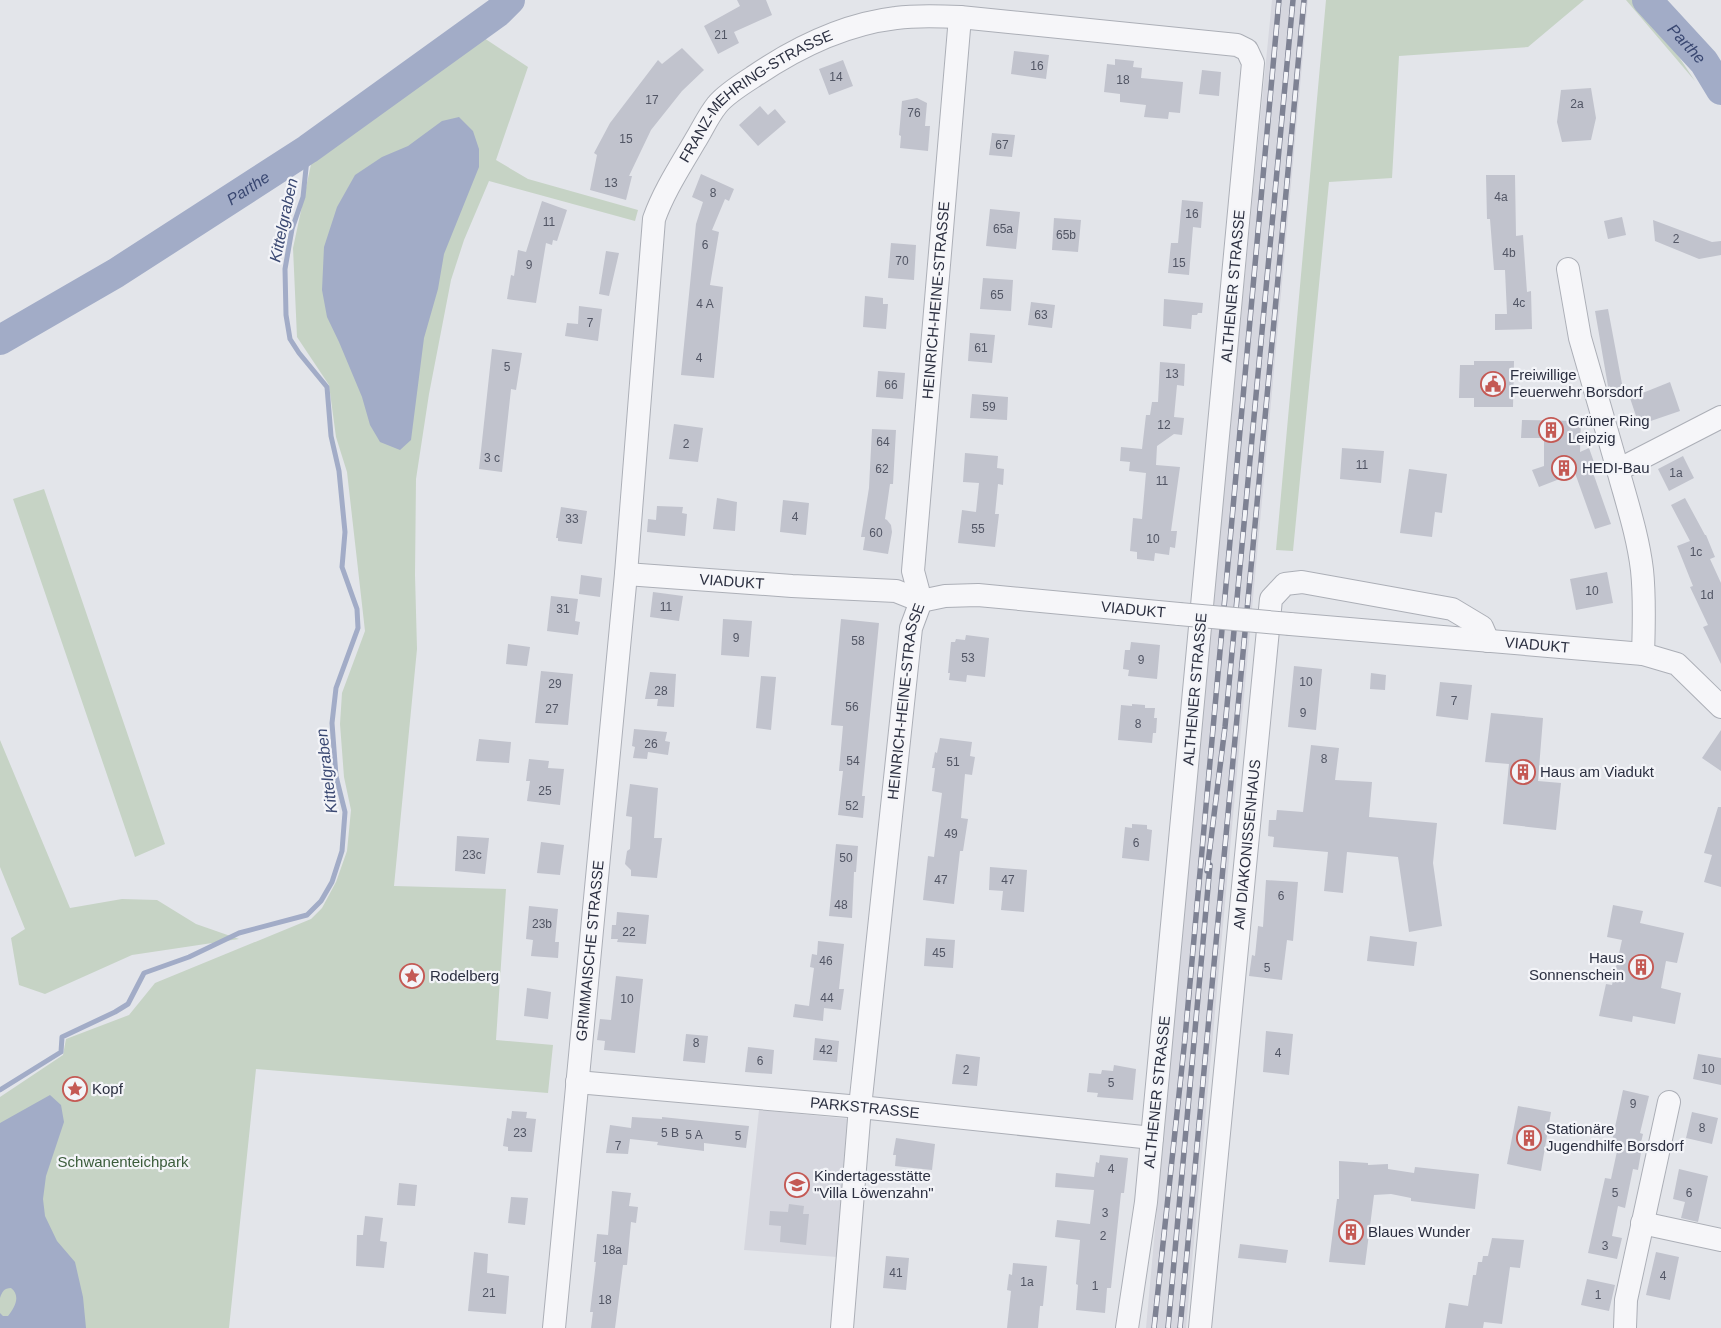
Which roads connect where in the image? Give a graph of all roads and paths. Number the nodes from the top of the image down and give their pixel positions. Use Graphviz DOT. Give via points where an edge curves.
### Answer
graph roads {
  1 [pos="960,17"];
  2 [pos="1247,50"];
  3 [pos="1568,269"];
  4 [pos="1721,416"];
  5 [pos="1618,470"];
  6 [pos="626,574"];
  7 [pos="921,601"];
  8 [pos="1488,641"];
  9 [pos="1643,654"];
  10 [pos="1721,707"];
  11 [pos="577,1082"];
  12 [pos="1669,1102"];
  13 [pos="860,1107"];
  14 [pos="1152,1138"];
  15 [pos="1642,1223"];
  16 [pos="1721,1240"];
  17 [pos="554,1328"];
  18 [pos="842,1328"];
  19 [pos="1127,1328"];
  20 [pos="1200,1328"];
  21 [pos="1625,1328"];
  1 -- 2 [label="street, FRANZ-MEHRING-STRASSE" via="1238,45"];
  1 -- 6 [label="street, FRANZ-MEHRING-STRASSE" via="919,16 864,25 816,42 774,62 718,104 662,197 654,219"];
  1 -- 7 [label="street, HEINRICH-HEINE-STRASSE" via="913,571"];
  2 -- 14 [label="street, ALTHENER STRASSE" via="1253,63"];
  3 -- 5 [label="street" via="1580,338"];
  4 -- 5 [label="street"];
  5 -- 9 [label="street" via="1642,570"];
  6 -- 7 [label="street, VIADUKT" via="896,591"];
  6 -- 11 [label="street, GRIMMAISCHE STRASSE"];
  7 -- 8 [label="street, VIADUKT, bridge" via="978,595"];
  7 -- 13 [label="street, HEINRICH-HEINE-STRASSE" via="911,628"];
  8 -- 9 [label="street, VIADUKT"];
  8 -- 20 [label="street, AM DIAKONISSENHAUS" via="1482,627 1452,609 1302,582 1285,584 1271,599"];
  9 -- 10 [label="street, VIADUKT" via="1677,664"];
  11 -- 13 [label="street, PARKSTRASSE"];
  11 -- 17 [label="street, GRIMMAISCHE STRASSE"];
  12 -- 15 [label="street"];
  13 -- 14 [label="street, PARKSTRASSE"];
  13 -- 18 [label="street, HEINRICH-HEINE-STRASSE"];
  14 -- 19 [label="street, ALTHENER STRASSE"];
  15 -- 16 [label="street"];
  15 -- 21 [label="street" via="1626,1300"];
}
